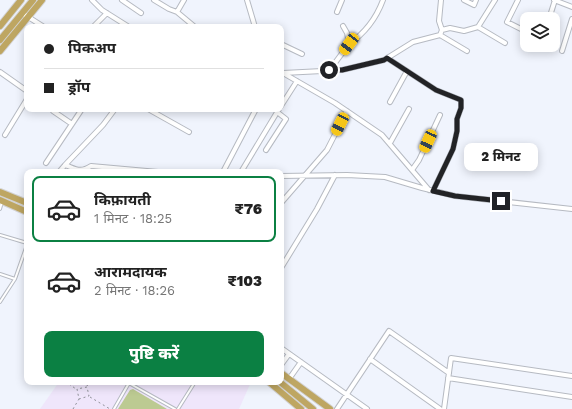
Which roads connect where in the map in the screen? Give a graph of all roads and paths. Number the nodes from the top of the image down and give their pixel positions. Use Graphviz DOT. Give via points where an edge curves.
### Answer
graph roads {
  1 [pos="21,0"];
  2 [pos="33,0"];
  3 [pos="42,0"];
  4 [pos="92,0"];
  5 [pos="122,0"];
  6 [pos="154,0"];
  7 [pos="164,0"];
  8 [pos="184,0"];
  9 [pos="247,0"];
  10 [pos="342,0"];
  11 [pos="383,0"];
  12 [pos="441,0"];
  13 [pos="464,0"];
  14 [pos="476,0"];
  15 [pos="495,0"];
  16 [pos="518,0"];
  17 [pos="554,0"];
  18 [pos="162,5"];
  19 [pos="572,7"];
  20 [pos="177,12"];
  21 [pos="337,12"];
  22 [pos="551,12"];
  23 [pos="22,13"];
  24 [pos="107,13"];
  25 [pos="141,13"];
  26 [pos="28,17"];
  27 [pos="572,19"];
  28 [pos="39,24"];
  29 [pos="96,24"];
  30 [pos="124,24"];
  31 [pos="191,24"];
  32 [pos="254,24"];
  33 [pos="0,26"];
  34 [pos="343,26"];
  35 [pos="478,27"];
  36 [pos="520,28"];
  37 [pos="441,32"];
  38 [pos="0,40"];
  39 [pos="505,43"];
  40 [pos="349,44"];
  41 [pos="284,45"];
  42 [pos="562,51"];
  43 [pos="0,52"];
  44 [pos="467,52"];
  45 [pos="302,54"];
  46 [pos="387,58"];
  47 [pos="329,70"];
  48 [pos="407,71"];
  49 [pos="0,72"];
  50 [pos="284,72"];
  51 [pos="284,73"];
  52 [pos="297,81"];
  53 [pos="24,88"];
  54 [pos="284,101"];
  55 [pos="390,102"];
  56 [pos="24,104"];
  57 [pos="409,109"];
  58 [pos="347,111"];
  59 [pos="54,112"];
  60 [pos="80,112"];
  61 [pos="113,112"];
  62 [pos="153,112"];
  63 [pos="254,112"];
  64 [pos="277,112"];
  65 [pos="279,112"];
  66 [pos="440,115"];
  67 [pos="72,124"];
  68 [pos="189,132"];
  69 [pos="5,135"];
  70 [pos="390,143"];
  71 [pos="266,150"];
  72 [pos="46,163"];
  73 [pos="65,165"];
  74 [pos="62,169"];
  75 [pos="77,169"];
  76 [pos="86,169"];
  77 [pos="124,169"];
  78 [pos="225,169"];
  79 [pos="243,169"];
  80 [pos="412,170"];
  81 [pos="306,175"];
  82 [pos="335,175"];
  83 [pos="284,176"];
  84 [pos="431,190"];
  85 [pos="0,192"];
  86 [pos="284,200"];
  87 [pos="1,201"];
  88 [pos="24,203"];
  89 [pos="0,209"];
  90 [pos="572,209"];
  91 [pos="24,211"];
  92 [pos="0,235"];
  93 [pos="24,243"];
  94 [pos="24,253"];
  95 [pos="284,263"];
  96 [pos="0,274"];
  97 [pos="15,279"];
  98 [pos="0,302"];
  99 [pos="284,350"];
  100 [pos="289,354"];
  101 [pos="370,359"];
  102 [pos="284,361"];
  103 [pos="301,362"];
  104 [pos="449,373"];
  105 [pos="284,375"];
  106 [pos="572,376"];
  107 [pos="448,378"];
  108 [pos="289,379"];
  109 [pos="70,385"];
  110 [pos="127,385"];
  111 [pos="132,385"];
  112 [pos="193,385"];
  113 [pos="272,385"];
  114 [pos="284,385"];
  115 [pos="86,387"];
  116 [pos="76,389"];
  117 [pos="346,394"];
  118 [pos="89,396"];
  119 [pos="572,397"];
  120 [pos="79,399"];
  121 [pos="73,409"];
  122 [pos="110,409"];
  123 [pos="114,409"];
  124 [pos="175,409"];
  125 [pos="178,409"];
  126 [pos="301,409"];
  127 [pos="314,409"];
  128 [pos="330,409"];
  129 [pos="337,409"];
  130 [pos="367,409"];
  131 [pos="440,409"];
  132 [pos="444,409"];
  1 -- 33 [label="highway"];
  2 -- 23 [label="highway"];
  3 -- 26 [label="highway"];
  4 -- 24 [label="street"];
  5 -- 25 [label="street"];
  6 -- 18 [label="street"];
  7 -- 18 [label="street"];
  8 -- 20 [label="street"];
  9 -- 32 [label="street"];
  10 -- 21 [label="street"];
  11 -- 40 [label="street" via="362,35"];
  12 -- 37 [label="street"];
  13 -- 14 [label="street" via="474,5"];
  15 -- 35 [label="street"];
  16 -- 36 [label="street" via="507,22"];
  17 -- 19 [label="street"];
  17 -- 22 [label="street"];
  18 -- 20 [label="street"];
  20 -- 31 [label="street"];
  23 -- 26 [label="street"];
  23 -- 38 [label="highway"];
  24 -- 29 [label="street"];
  24 -- 30 [label="street"];
  26 -- 28 [label="street"];
  26 -- 43 [label="highway"];
  27 -- 42 [label="street"];
  34 -- 40 [label="street"];
  35 -- 37 [label="street" via="464,31 450,28"];
  35 -- 39 [label="street"];
  37 -- 44 [label="street"];
  37 -- 46 [label="street" via="413,42"];
  40 -- 47 [label="street"];
  41 -- 45 [label="street"];
  46 -- 47 [label="street" via="342,70"];
  46 -- 48 [label="street"];
  47 -- 50 [label="street"];
  48 -- 55 [label="street"];
  48 -- 84 [label="street" via="436,90 461,100 453,149"];
  49 -- 53 [label="street"];
  51 -- 52 [label="street"];
  52 -- 54 [label="street"];
  52 -- 58 [label="street"];
  56 -- 69 [label="street"];
  57 -- 70 [label="street"];
  58 -- 70 [label="street"];
  58 -- 81 [label="street" via="327,150"];
  59 -- 67 [label="street"];
  60 -- 67 [label="street"];
  61 -- 73 [label="street"];
  62 -- 68 [label="street"];
  63 -- 78 [label="street"];
  64 -- 79 [label="street"];
  65 -- 71 [label="street" via="286,119"];
  66 -- 80 [label="street"];
  67 -- 72 [label="street"];
  70 -- 80 [label="street"];
  73 -- 74 [label="street"];
  73 -- 75 [label="street"];
  76 -- 77 [label="street" via="91,166"];
  80 -- 84 [label="street"];
  81 -- 82 [label="street"];
  81 -- 83 [label="street"];
  81 -- 86 [label="street"];
  82 -- 84 [label="street" via="385,177"];
  82 -- 95 [label="street"];
  84 -- 90 [label="street" via="455,196"];
  85 -- 88 [label="highway"];
  87 -- 89 [label="lane"];
  87 -- 91 [label="highway"];
  92 -- 93 [label="lane"];
  94 -- 97 [label="lane"];
  96 -- 97 [label="lane"];
  97 -- 98 [label="lane"];
  99 -- 100 [label="street"];
  100 -- 102 [label="street"];
  100 -- 103 [label="street"];
  101 -- 104 [label="street" via="389,331"];
  101 -- 117 [label="street"];
  101 -- 131 [label="street"];
  103 -- 108 [label="street"];
  103 -- 117 [label="street"];
  104 -- 106 [label="street" via="451,358"];
  104 -- 107 [label="street"];
  105 -- 108 [label="highway"];
  107 -- 119 [label="street"];
  107 -- 132 [label="street"];
  108 -- 128 [label="highway"];
  109 -- 116 [label="path"];
  110 -- 123 [label="lane"];
  111 -- 124 [label="lane"];
  112 -- 125 [label="lane"];
  113 -- 126 [label="highway"];
  114 -- 127 [label="highway"];
  115 -- 116 [label="path"];
  115 -- 118 [label="path"];
  116 -- 120 [label="path"];
  117 -- 129 [label="street"];
  117 -- 130 [label="street"];
  118 -- 120 [label="path"];
  118 -- 122 [label="path"];
  120 -- 121 [label="path"];
}
